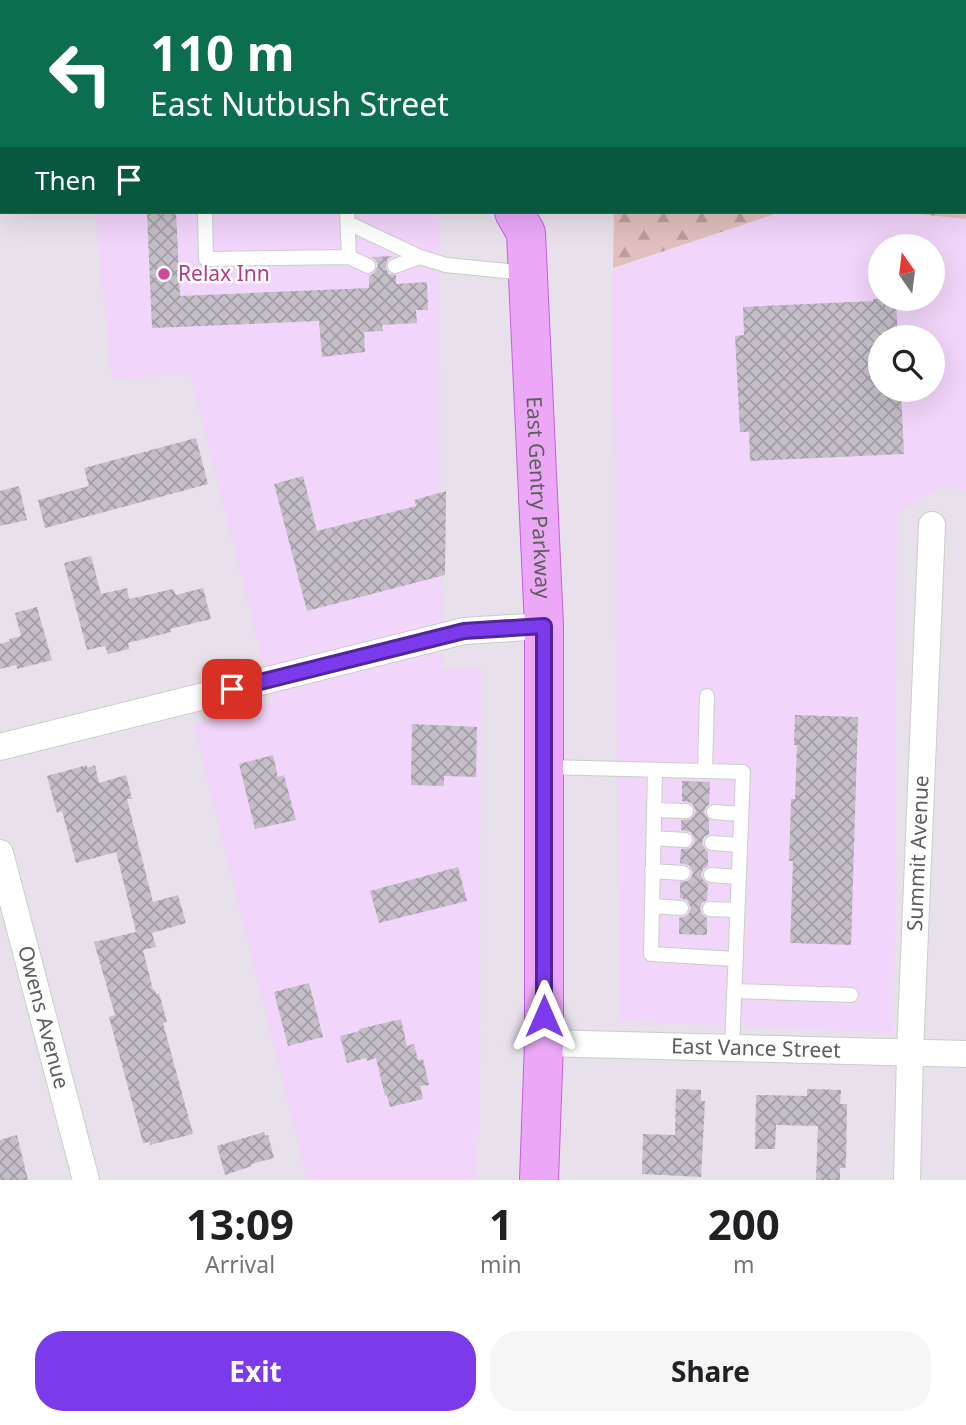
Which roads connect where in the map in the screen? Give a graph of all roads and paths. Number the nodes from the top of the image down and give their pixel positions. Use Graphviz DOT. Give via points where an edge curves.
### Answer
graph roads {
  1 [pos="205,214"];
  2 [pos="347,217"];
  3 [pos="528,219"];
  4 [pos="349,257"];
  5 [pos="421,257"];
  6 [pos="368,266"];
  7 [pos="395,267"];
  8 [pos="528,274"];
  9 [pos="932,524"];
  10 [pos="544,626"];
  11 [pos="707,696"];
  12 [pos="0,747"];
  13 [pos="544,767"];
  14 [pos="655,770"];
  15 [pos="705,771"];
  16 [pos="654,810"];
  17 [pos="686,811"];
  18 [pos="714,813"];
  19 [pos="741,814"];
  20 [pos="653,838"];
  21 [pos="685,841"];
  22 [pos="712,843"];
  23 [pos="740,845"];
  24 [pos="0,853"];
  25 [pos="652,871"];
  26 [pos="683,873"];
  27 [pos="711,875"];
  28 [pos="739,877"];
  29 [pos="652,906"];
  30 [pos="681,908"];
  31 [pos="710,909"];
  32 [pos="737,911"];
  33 [pos="736,959"];
  34 [pos="734,991"];
  35 [pos="851,995"];
  36 [pos="544,1043"];
  37 [pos="732,1048"];
  38 [pos="910,1052"];
  39 [pos="966,1054"];
  40 [pos="86,1180"];
  41 [pos="539,1180"];
  42 [pos="907,1180"];
  1 -- 4 [label="lane" via="206,259"];
  2 -- 4 [label="lane"];
  2 -- 5 [label="lane"];
  3 -- 8 [label="main road, East Gentry Parkway"];
  4 -- 6 [label="lane"];
  5 -- 7 [label="lane"];
  5 -- 8 [label="lane" via="446,265"];
  8 -- 10 [label="main road, East Gentry Parkway"];
  9 -- 38 [label="street, Summit Avenue"];
  10 -- 12 [label="street" via="464,631"];
  10 -- 13 [label="main road, East Gentry Parkway"];
  11 -- 15 [label="lane"];
  13 -- 14 [label="lane"];
  13 -- 36 [label="main road, East Gentry Parkway"];
  14 -- 15 [label="lane"];
  14 -- 16 [label="lane"];
  15 -- 19 [label="lane" via="743,772"];
  16 -- 17 [label="lane"];
  16 -- 20 [label="lane"];
  18 -- 19 [label="lane"];
  19 -- 23 [label="lane"];
  20 -- 21 [label="lane"];
  20 -- 25 [label="lane"];
  22 -- 23 [label="lane"];
  23 -- 28 [label="lane"];
  24 -- 40 [label="street, Owens Avenue"];
  25 -- 26 [label="lane"];
  25 -- 29 [label="lane"];
  27 -- 28 [label="lane"];
  28 -- 32 [label="lane"];
  29 -- 30 [label="lane"];
  29 -- 33 [label="lane" via="651,954"];
  31 -- 32 [label="lane"];
  32 -- 33 [label="lane"];
  33 -- 34 [label="lane"];
  34 -- 35 [label="lane"];
  34 -- 37 [label="lane"];
  36 -- 37 [label="street, East Vance Street"];
  36 -- 41 [label="main road, East Gentry Parkway"];
  37 -- 38 [label="street, East Vance Street"];
  38 -- 39 [label="street, East Vance Street"];
  38 -- 42 [label="street, Summit Avenue"];
}
